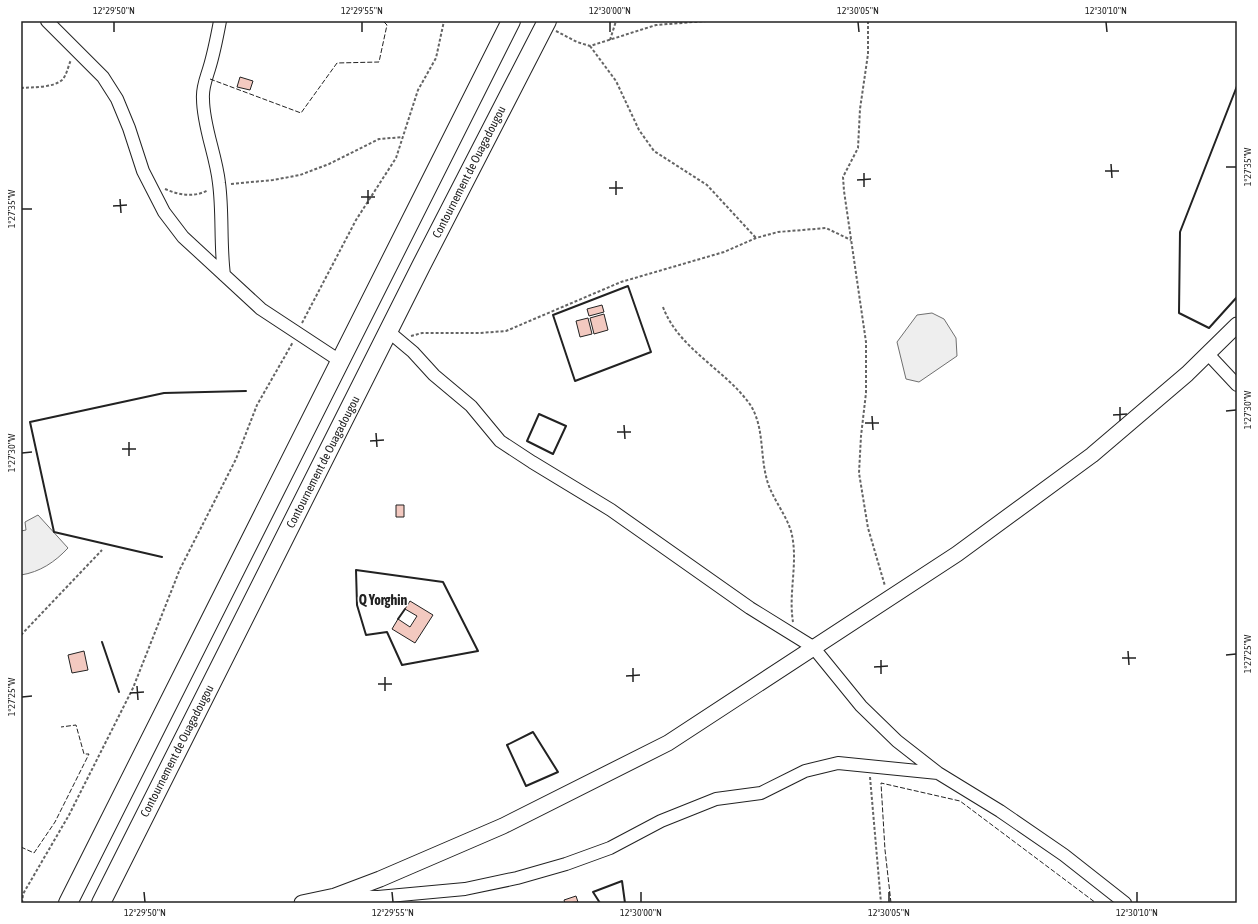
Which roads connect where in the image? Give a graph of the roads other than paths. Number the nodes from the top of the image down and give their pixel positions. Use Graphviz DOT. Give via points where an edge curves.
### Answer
graph roads {
  1 [pos="47,21"];
  2 [pos="220,21"];
  3 [pos="511,21"];
  4 [pos="543,22"];
  5 [pos="224,275"];
  6 [pos="1237,325"];
  7 [pos="394,336"];
  8 [pos="1208,354"];
  9 [pos="340,361"];
  10 [pos="1237,385"];
  11 [pos="813,647"];
  12 [pos="938,773"];
  13 [pos="335,896"];
  14 [pos="68,903"];
  15 [pos="101,903"];
  16 [pos="302,903"];
  17 [pos="1125,903"];
  1 -- 5 [label="street" via="103,77 117,99 130,128 143,171 164,212 183,237"];
  2 -- 5 [label="street" via="203,98 204,116 219,184"];
  3 -- 9 [label="highway"];
  4 -- 7 [label="highway, Contournement de Ouagadougou"];
  5 -- 9 [label="street" via="261,309"];
  6 -- 8 [label="main road"];
  7 -- 11 [label="street" via="471,406 500,440 611,510 750,608"];
  7 -- 15 [label="highway, Contournement de Ouagadougou"];
  8 -- 10 [label="street"];
  8 -- 11 [label="main road" via="1092,455 956,554"];
  9 -- 14 [label="highway"];
  11 -- 12 [label="street" via="861,706 897,741"];
  11 -- 13 [label="main road" via="668,743 503,826"];
  12 -- 13 [label="street" via="838,763 805,772 761,793 716,799 661,821 610,848 518,878 465,889 378,897"];
  12 -- 17 [label="street" via="1064,855"];
  13 -- 16 [label="main road"];
}
